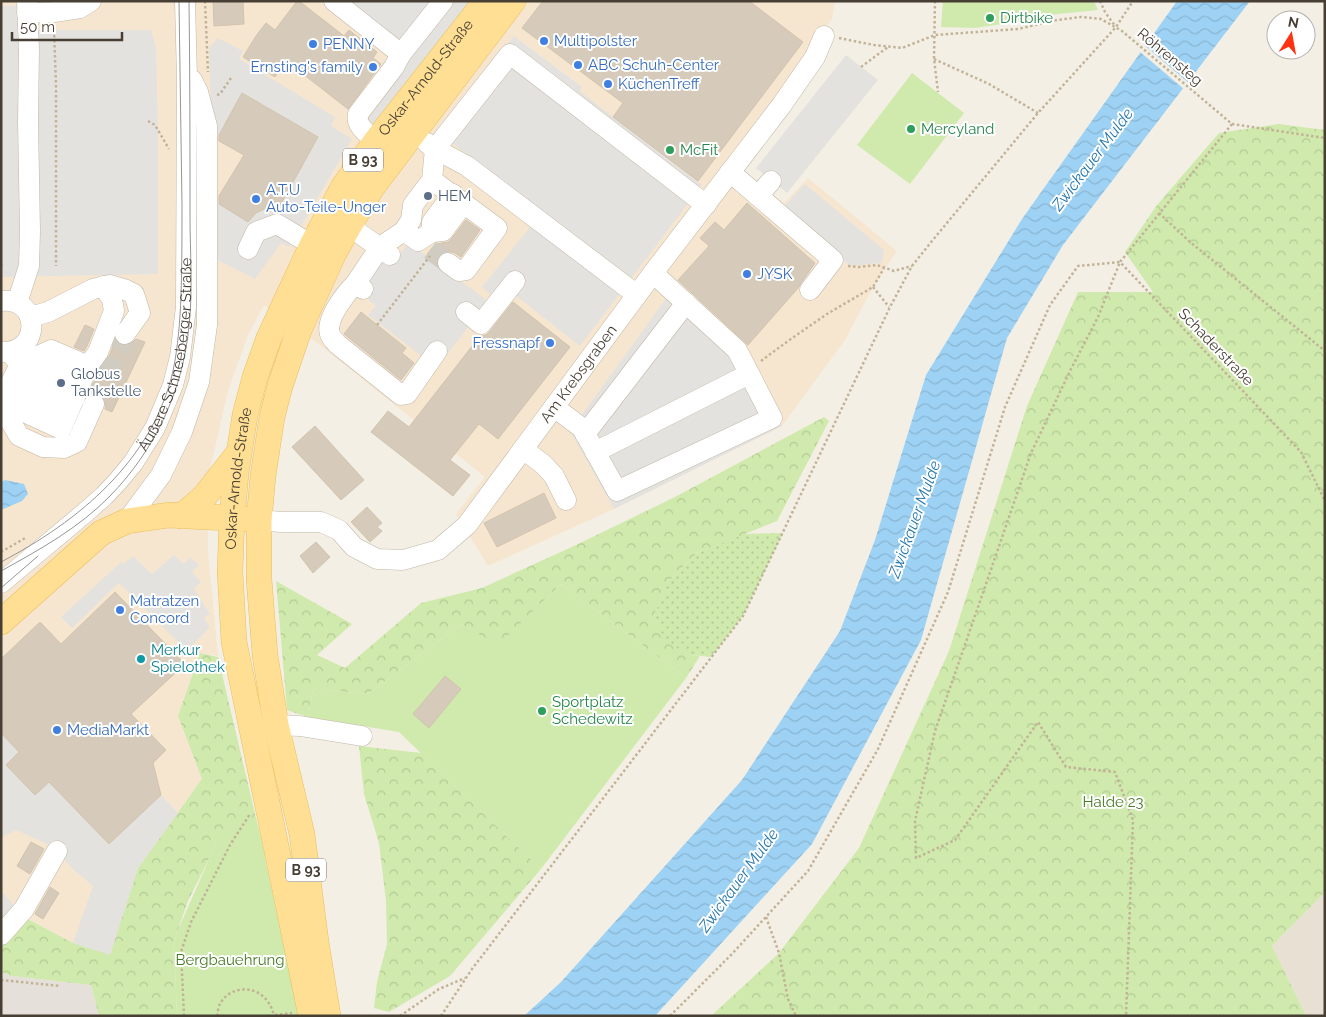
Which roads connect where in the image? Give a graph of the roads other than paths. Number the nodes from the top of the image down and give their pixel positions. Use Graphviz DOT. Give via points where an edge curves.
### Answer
graph roads {
  1 [pos="91,1"];
  2 [pos="172,1"];
  3 [pos="186,1"];
  4 [pos="334,1"];
  5 [pos="443,1"];
  6 [pos="486,1"];
  7 [pos="513,1"];
  8 [pos="27,7"];
  9 [pos="824,36"];
  10 [pos="401,54"];
  11 [pos="187,64"];
  12 [pos="414,133"];
  13 [pos="376,141"];
  14 [pos="435,149"];
  15 [pos="730,172"];
  16 [pos="772,181"];
  17 [pos="448,191"];
  18 [pos="758,196"];
  19 [pos="706,205"];
  20 [pos="349,226"];
  21 [pos="421,238"];
  22 [pos="312,245"];
  23 [pos="248,249"];
  24 [pos="386,252"];
  25 [pos="448,263"];
  26 [pos="653,273"];
  27 [pos="515,281"];
  28 [pos="103,286"];
  29 [pos="810,290"];
  30 [pos="637,295"];
  31 [pos="686,303"];
  32 [pos="16,307"];
  33 [pos="466,312"];
  34 [pos="125,334"];
  35 [pos="437,351"];
  36 [pos="10,356"];
  37 [pos="748,373"];
  38 [pos="78,390"];
  39 [pos="94,404"];
  40 [pos="554,407"];
  41 [pos="585,434"];
  42 [pos="523,449"];
  43 [pos="595,452"];
  44 [pos="239,453"];
  45 [pos="566,500"];
  46 [pos="182,516"];
  47 [pos="232,518"];
  48 [pos="259,520"];
  49 [pos="127,521"];
  50 [pos="1,583"];
  51 [pos="1,622"];
  52 [pos="276,726"];
  53 [pos="362,736"];
  54 [pos="57,851"];
  55 [pos="1,936"];
  56 [pos="311,1016"];
  57 [pos="328,1016"];
  1 -- 8 [label="street" via="80,8 54,12"];
  2 -- 11 [label="street, Äußere Schneeberger Straße" via="174,25"];
  3 -- 11 [label="street, Äußere Schneeberger Straße"];
  4 -- 10 [label="street"];
  5 -- 10 [label="street"];
  6 -- 13 [label="main road, Oskar-Arnold-Straße / B 93"];
  7 -- 12 [label="main road, Oskar-Arnold-Straße / B 93"];
  8 -- 32 [label="street" via="29,266"];
  9 -- 15 [label="street, Am Krebsgraben" via="815,57 786,99"];
  10 -- 13 [label="street" via="358,114 359,125"];
  11 -- 49 [label="street, Äußere Schneeberger Straße" via="206,126 207,325 199,382 182,432 161,475"];
  11 -- 50 [label="street, Äußere Schneeberger Straße" via="186,308 174,385 155,428 119,480"];
  12 -- 14 [label="street"];
  12 -- 20 [label="main road, Oskar-Arnold-Straße / B 93" via="371,189"];
  13 -- 22 [label="main road, Oskar-Arnold-Straße / B 93" via="344,186"];
  14 -- 17 [label="street"];
  14 -- 19 [label="street" via="510,54"];
  14 -- 30 [label="street" via="467,166"];
  15 -- 18 [label="street"];
  15 -- 19 [label="street, Am Krebsgraben"];
  16 -- 18 [label="street"];
  17 -- 21 [label="street" via="423,214"];
  17 -- 21 [label="street" via="443,231"];
  17 -- 25 [label="street" via="497,228 466,270 459,271"];
  18 -- 29 [label="street" via="833,260"];
  19 -- 26 [label="street, Am Krebsgraben"];
  20 -- 24 [label="street"];
  20 -- 48 [label="main road, Oskar-Arnold-Straße / B 93" via="299,330 280,386 272,417"];
  21 -- 24 [label="street"];
  22 -- 23 [label="street" via="277,224 256,232"];
  22 -- 44 [label="main road, Oskar-Arnold-Straße / B 93" via="268,338 245,415"];
  24 -- 35 [label="street" via="359,286 346,293 335,312 330,335 401,395 407,394"];
  26 -- 30 [label="street, Am Krebsgraben"];
  26 -- 31 [label="street"];
  27 -- 33 [label="street" via="481,324"];
  28 -- 32 [label="street" via="48,312"];
  28 -- 34 [label="street" via="124,288 134,294 140,314"];
  28 -- 38 [label="street" via="112,300 114,311"];
  30 -- 40 [label="street, Am Krebsgraben"];
  31 -- 37 [label="street" via="737,350"];
  31 -- 41 [label="street"];
  32 -- 36 [label="street" via="32,325 31,334 28,341"];
  36 -- 38 [label="street" via="36,380"];
  36 -- 38 [label="street" via="51,350"];
  36 -- 38 [label="street" via="24,412 61,429"];
  36 -- 39 [label="street" via="4,397 8,416 19,436 43,447 64,448 77,442"];
  37 -- 43 [label="street"];
  37 -- 43 [label="street" via="772,418 617,491"];
  40 -- 41 [label="street" via="582,428"];
  40 -- 42 [label="street, Am Krebsgraben"];
  41 -- 43 [label="street"];
  42 -- 45 [label="street" via="554,476"];
  42 -- 48 [label="street, Am Krebsgraben" via="467,525 438,550 403,560 377,559 354,547 339,530 320,522"];
  44 -- 46 [label="main road" via="206,496"];
  44 -- 47 [label="main road, Oskar-Arnold-Straße / B 93"];
  46 -- 47 [label="main road, Äußere Schneeberger Straße"];
  46 -- 49 [label="main road, Äußere Schneeberger Straße"];
  47 -- 48 [label="main road, Äußere Schneeberger Straße"];
  47 -- 56 [label="main road, Oskar-Arnold-Straße / B 93" via="230,572 234,642"];
  48 -- 52 [label="main road, Oskar-Arnold-Straße / B 93" via="258,579"];
  49 -- 51 [label="main road, Äußere Schneeberger Straße" via="101,534"];
  52 -- 53 [label="street" via="300,726"];
  52 -- 57 [label="main road, Oskar-Arnold-Straße / B 93" via="302,834"];
  54 -- 55 [label="street" via="24,908"];
}
